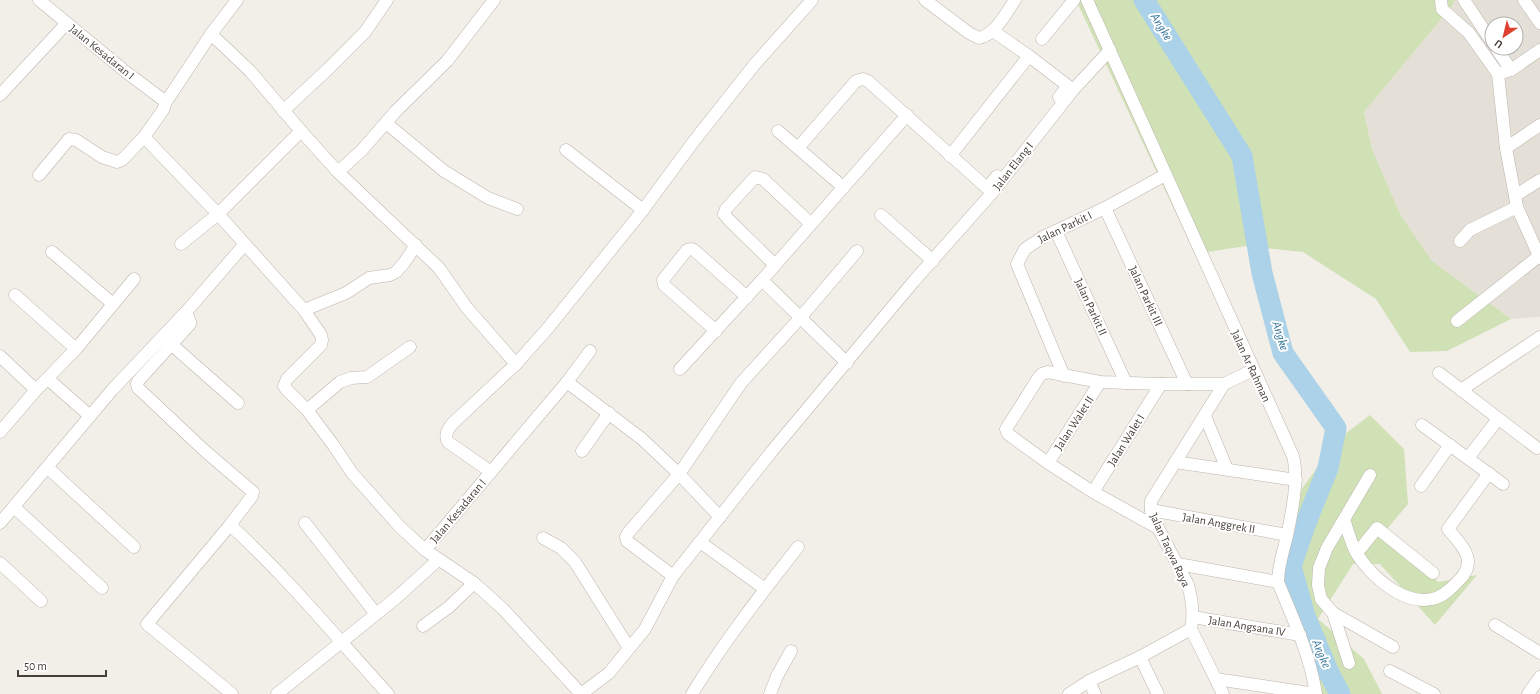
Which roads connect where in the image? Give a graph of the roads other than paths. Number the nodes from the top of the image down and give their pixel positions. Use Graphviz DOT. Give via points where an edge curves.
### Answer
graph roads {
  1 [pos="39,0"];
  2 [pos="237,0"];
  3 [pos="387,0"];
  4 [pos="494,0"];
  5 [pos="812,0"];
  6 [pos="924,0"];
  7 [pos="1015,0"];
  8 [pos="1074,0"];
  9 [pos="1087,0"];
  10 [pos="1441,0"];
  11 [pos="1464,0"];
  12 [pos="1524,0"];
  13 [pos="67,23"];
  14 [pos="1540,23"];
  15 [pos="1484,30"];
  16 [pos="993,31"];
  17 [pos="211,34"];
  18 [pos="1042,39"];
  19 [pos="1110,50"];
  20 [pos="1540,50"];
  21 [pos="1029,56"];
  22 [pos="1501,56"];
  23 [pos="1511,70"];
  24 [pos="1498,74"];
  25 [pos="0,94"];
  26 [pos="166,102"];
  27 [pos="283,111"];
  28 [pos="906,115"];
  29 [pos="386,123"];
  30 [pos="1540,125"];
  31 [pos="301,131"];
  32 [pos="778,131"];
  33 [pos="144,137"];
  34 [pos="798,148"];
  35 [pos="1506,148"];
  36 [pos="566,150"];
  37 [pos="950,156"];
  38 [pos="338,172"];
  39 [pos="39,175"];
  40 [pos="1165,175"];
  41 [pos="1540,180"];
  42 [pos="843,187"];
  43 [pos="1516,201"];
  44 [pos="1105,208"];
  45 [pos="517,209"];
  46 [pos="643,210"];
  47 [pos="218,214"];
  48 [pos="881,215"];
  49 [pos="811,224"];
  50 [pos="1056,231"];
  51 [pos="1536,238"];
  52 [pos="1460,241"];
  53 [pos="181,244"];
  54 [pos="244,245"];
  55 [pos="416,246"];
  56 [pos="857,251"];
  57 [pos="52,252"];
  58 [pos="1539,257"];
  59 [pos="933,261"];
  60 [pos="775,265"];
  61 [pos="134,279"];
  62 [pos="762,280"];
  63 [pos="15,295"];
  64 [pos="746,298"];
  65 [pos="113,304"];
  66 [pos="304,310"];
  67 [pos="186,312"];
  68 [pos="801,317"];
  69 [pos="1457,321"];
  70 [pos="716,331"];
  71 [pos="1540,337"];
  72 [pos="171,344"];
  73 [pos="410,347"];
  74 [pos="76,349"];
  75 [pos="590,351"];
  76 [pos="0,356"];
  77 [pos="847,363"];
  78 [pos="516,364"];
  79 [pos="680,369"];
  80 [pos="1253,370"];
  81 [pos="1439,373"];
  82 [pos="1064,376"];
  83 [pos="48,379"];
  84 [pos="567,382"];
  85 [pos="1100,382"];
  86 [pos="1126,383"];
  87 [pos="1187,384"];
  88 [pos="1224,384"];
  89 [pos="1160,386"];
  90 [pos="36,390"];
  91 [pos="1461,390"];
  92 [pos="238,403"];
  93 [pos="306,410"];
  94 [pos="610,413"];
  95 [pos="90,416"];
  96 [pos="1205,416"];
  97 [pos="1498,419"];
  98 [pos="1422,425"];
  99 [pos="0,432"];
  100 [pos="1450,445"];
  101 [pos="1537,448"];
  102 [pos="582,451"];
  103 [pos="1468,458"];
  104 [pos="1175,462"];
  105 [pos="1048,463"];
  106 [pos="48,468"];
  107 [pos="1227,469"];
  108 [pos="491,472"];
  109 [pos="1489,473"];
  110 [pos="679,474"];
  111 [pos="1370,475"];
  112 [pos="1296,480"];
  113 [pos="1503,484"];
  114 [pos="1421,486"];
  115 [pos="1093,492"];
  116 [pos="14,507"];
  117 [pos="1151,510"];
  118 [pos="720,517"];
  119 [pos="1344,520"];
  120 [pos="0,523"];
  121 [pos="305,524"];
  122 [pos="230,525"];
  123 [pos="1158,528"];
  124 [pos="1287,535"];
  125 [pos="543,538"];
  126 [pos="700,542"];
  127 [pos="134,547"];
  128 [pos="798,547"];
  129 [pos="425,550"];
  130 [pos="1357,553"];
  131 [pos="438,560"];
  132 [pos="0,563"];
  133 [pos="1178,564"];
  134 [pos="1433,573"];
  135 [pos="673,576"];
  136 [pos="1278,582"];
  137 [pos="474,583"];
  138 [pos="102,588"];
  139 [pos="765,589"];
  140 [pos="41,601"];
  141 [pos="1333,613"];
  142 [pos="376,614"];
  143 [pos="1192,623"];
  144 [pos="1496,625"];
  145 [pos="423,626"];
  146 [pos="1300,635"];
  147 [pos="341,642"];
  148 [pos="1393,647"];
  149 [pos="629,648"];
  150 [pos="791,651"];
  151 [pos="1540,653"];
  152 [pos="1140,657"];
  153 [pos="1349,663"];
  154 [pos="1390,671"];
  155 [pos="1540,677"];
  156 [pos="1216,679"];
  157 [pos="1089,681"];
  158 [pos="232,694"];
  159 [pos="277,694"];
  160 [pos="388,694"];
  161 [pos="692,694"];
  162 [pos="770,694"];
  163 [pos="1069,694"];
  164 [pos="1095,694"];
  165 [pos="1158,694"];
  166 [pos="1223,694"];
  167 [pos="1316,694"];
  168 [pos="1434,694"];
  169 [pos="1528,694"];
  1 -- 13 [label="street, Jalan Kesadaran I"];
  2 -- 17 [label="street"];
  3 -- 27 [label="street" via="365,32"];
  4 -- 29 [label="street" via="447,61"];
  5 -- 46 [label="street" via="755,64"];
  6 -- 16 [label="street" via="978,38"];
  7 -- 16 [label="street"];
  8 -- 18 [label="street"];
  9 -- 19 [label="street, Jalan Ar Rahman"];
  10 -- 24 [label="street" via="1442,9 1469,33"];
  11 -- 15 [label="street"];
  12 -- 14 [label="street"];
  13 -- 25 [label="street"];
  13 -- 26 [label="street, Jalan Kesadaran I"];
  16 -- 21 [label="street"];
  17 -- 26 [label="street"];
  17 -- 27 [label="street" via="250,71"];
  19 -- 40 [label="street, Jalan Ar Rahman"];
  19 -- 59 [label="street, Jalan Elang I" via="1073,90 992,193"];
  20 -- 23 [label="street"];
  21 -- 37 [label="street"];
  21 -- 37 [label="street" via="1068,86 1054,104 987,188"];
  22 -- 23 [label="street"];
  23 -- 24 [label="street"];
  24 -- 35 [label="street"];
  26 -- 33 [label="street"];
  27 -- 31 [label="street"];
  28 -- 34 [label="street" via="868,81 859,80"];
  28 -- 37 [label="street"];
  28 -- 42 [label="street"];
  29 -- 38 [label="street"];
  29 -- 45 [label="street" via="454,178 488,198"];
  30 -- 35 [label="street"];
  31 -- 38 [label="street"];
  31 -- 47 [label="street"];
  32 -- 34 [label="street"];
  33 -- 39 [label="street" via="117,162 102,157 76,140 69,139"];
  33 -- 47 [label="street"];
  34 -- 42 [label="street"];
  35 -- 43 [label="street"];
  36 -- 46 [label="street"];
  38 -- 55 [label="street"];
  40 -- 44 [label="street, Jalan Parkit I"];
  40 -- 80 [label="street, Jalan Ar Rahman"];
  41 -- 43 [label="street"];
  42 -- 49 [label="street"];
  43 -- 51 [label="street"];
  43 -- 52 [label="street" via="1470,230"];
  44 -- 50 [label="street, Jalan Parkit I"];
  44 -- 87 [label="street, Jalan Parkit III"];
  46 -- 78 [label="street"];
  47 -- 53 [label="street"];
  47 -- 54 [label="street"];
  48 -- 59 [label="street"];
  49 -- 60 [label="street"];
  49 -- 60 [label="street" via="759,177 755,177 726,209 724,214 729,220"];
  50 -- 82 [label="street, Jalan Parkit I" via="1025,249 1017,264"];
  50 -- 86 [label="street, Jalan Parkit II"];
  51 -- 58 [label="street"];
  54 -- 66 [label="street"];
  54 -- 67 [label="street"];
  55 -- 66 [label="street" via="396,272 369,278 346,293"];
  55 -- 78 [label="street" via="439,268 468,308"];
  56 -- 68 [label="street"];
  57 -- 65 [label="street"];
  58 -- 69 [label="street"];
  59 -- 77 [label="street, Jalan Elang I"];
  60 -- 62 [label="street"];
  61 -- 65 [label="street"];
  62 -- 64 [label="street"];
  62 -- 68 [label="street"];
  63 -- 74 [label="street"];
  64 -- 70 [label="street"];
  64 -- 70 [label="street" via="694,250 687,250 663,280 664,285"];
  65 -- 74 [label="street"];
  66 -- 93 [label="street" via="321,335 321,345 287,378 284,386"];
  67 -- 72 [label="street" via="190,324"];
  67 -- 95 [label="street"];
  68 -- 77 [label="street"];
  68 -- 110 [label="street" via="741,383"];
  70 -- 79 [label="street"];
  71 -- 91 [label="street"];
  72 -- 92 [label="street"];
  72 -- 122 [label="street" via="138,381 138,388 253,492"];
  73 -- 93 [label="street" via="367,377 340,382"];
  74 -- 83 [label="street"];
  75 -- 84 [label="street, Jalan Kesadaran I"];
  76 -- 90 [label="street"];
  77 -- 118 [label="street, Jalan Elang I"];
  78 -- 108 [label="street" via="459,415 446,433 448,442"];
  80 -- 88 [label="street"];
  80 -- 112 [label="street, Jalan Ar Rahman" via="1290,450"];
  81 -- 91 [label="street"];
  82 -- 85 [label="street"];
  82 -- 105 [label="street" via="1048,372 1042,374 1006,429 1008,434"];
  83 -- 90 [label="street"];
  83 -- 95 [label="street"];
  84 -- 94 [label="street"];
  84 -- 108 [label="street, Jalan Kesadaran I"];
  85 -- 86 [label="street"];
  85 -- 105 [label="street, Jalan Walet II"];
  86 -- 89 [label="street"];
  87 -- 88 [label="street"];
  87 -- 89 [label="street"];
  88 -- 96 [label="street, Jalan Taqwa Raya"];
  89 -- 115 [label="street, Jalan Walet I"];
  90 -- 99 [label="street"];
  91 -- 97 [label="street"];
  93 -- 129 [label="street" via="352,473 400,527"];
  94 -- 102 [label="street"];
  94 -- 110 [label="street"];
  95 -- 106 [label="street"];
  96 -- 104 [label="street, Jalan Taqwa Raya"];
  96 -- 107 [label="street"];
  97 -- 101 [label="street"];
  97 -- 103 [label="street"];
  98 -- 100 [label="street"];
  100 -- 103 [label="street"];
  100 -- 114 [label="street"];
  103 -- 109 [label="street"];
  104 -- 107 [label="street"];
  104 -- 117 [label="street, Jalan Taqwa Raya" via="1151,501"];
  105 -- 115 [label="street"];
  106 -- 116 [label="street"];
  106 -- 127 [label="street"];
  107 -- 112 [label="street"];
  108 -- 129 [label="street, Jalan Kesadaran I"];
  109 -- 113 [label="street"];
  109 -- 130 [label="street" via="1448,530 1465,550 1468,563 1462,577 1446,592 1426,601 1410,598 1393,590 1374,575"];
  110 -- 118 [label="street"];
  110 -- 135 [label="street" via="626,537"];
  111 -- 119 [label="street"];
  112 -- 124 [label="street, Jalan Ar Rahman"];
  115 -- 123 [label="street"];
  116 -- 120 [label="street"];
  116 -- 138 [label="street"];
  117 -- 123 [label="street, Jalan Taqwa Raya"];
  117 -- 124 [label="street, Jalan Anggrek II"];
  118 -- 126 [label="street, Jalan Elang I"];
  119 -- 130 [label="street"];
  119 -- 141 [label="street" via="1327,548 1319,568 1318,585 1321,599"];
  121 -- 142 [label="street"];
  122 -- 147 [label="street" via="298,593"];
  122 -- 158 [label="street" via="147,624"];
  123 -- 133 [label="street, Jalan Taqwa Raya"];
  124 -- 136 [label="street, Jalan Ar Rahman" via="1278,571"];
  125 -- 149 [label="street" via="561,548 575,562"];
  126 -- 135 [label="street, Jalan Elang I"];
  126 -- 139 [label="street"];
  128 -- 139 [label="street"];
  129 -- 131 [label="street"];
  130 -- 134 [label="street" via="1377,528"];
  131 -- 137 [label="street"];
  131 -- 142 [label="street"];
  132 -- 140 [label="street"];
  133 -- 136 [label="street"];
  133 -- 143 [label="street, Jalan Taqwa Raya" via="1191,596"];
  135 -- 149 [label="street, Jalan Elang I" via="645,629"];
  136 -- 146 [label="street, Jalan Ar Rahman"];
  137 -- 145 [label="street" via="449,607"];
  137 -- 149 [label="street, Jalan Elang I" via="503,609 581,694 609,673"];
  139 -- 161 [label="street"];
  141 -- 148 [label="street"];
  141 -- 153 [label="street"];
  142 -- 147 [label="street"];
  143 -- 146 [label="street, Jalan Angsana IV"];
  143 -- 152 [label="street"];
  143 -- 156 [label="street"];
  144 -- 151 [label="street"];
  146 -- 167 [label="street, Jalan Ar Rahman" via="1310,664"];
  147 -- 159 [label="street"];
  147 -- 160 [label="street"];
  150 -- 162 [label="street"];
  152 -- 157 [label="street"];
  152 -- 165 [label="street"];
  154 -- 168 [label="street"];
  155 -- 169 [label="street"];
  156 -- 166 [label="street"];
  156 -- 167 [label="street"];
  157 -- 163 [label="street"];
  157 -- 164 [label="street"];
}
